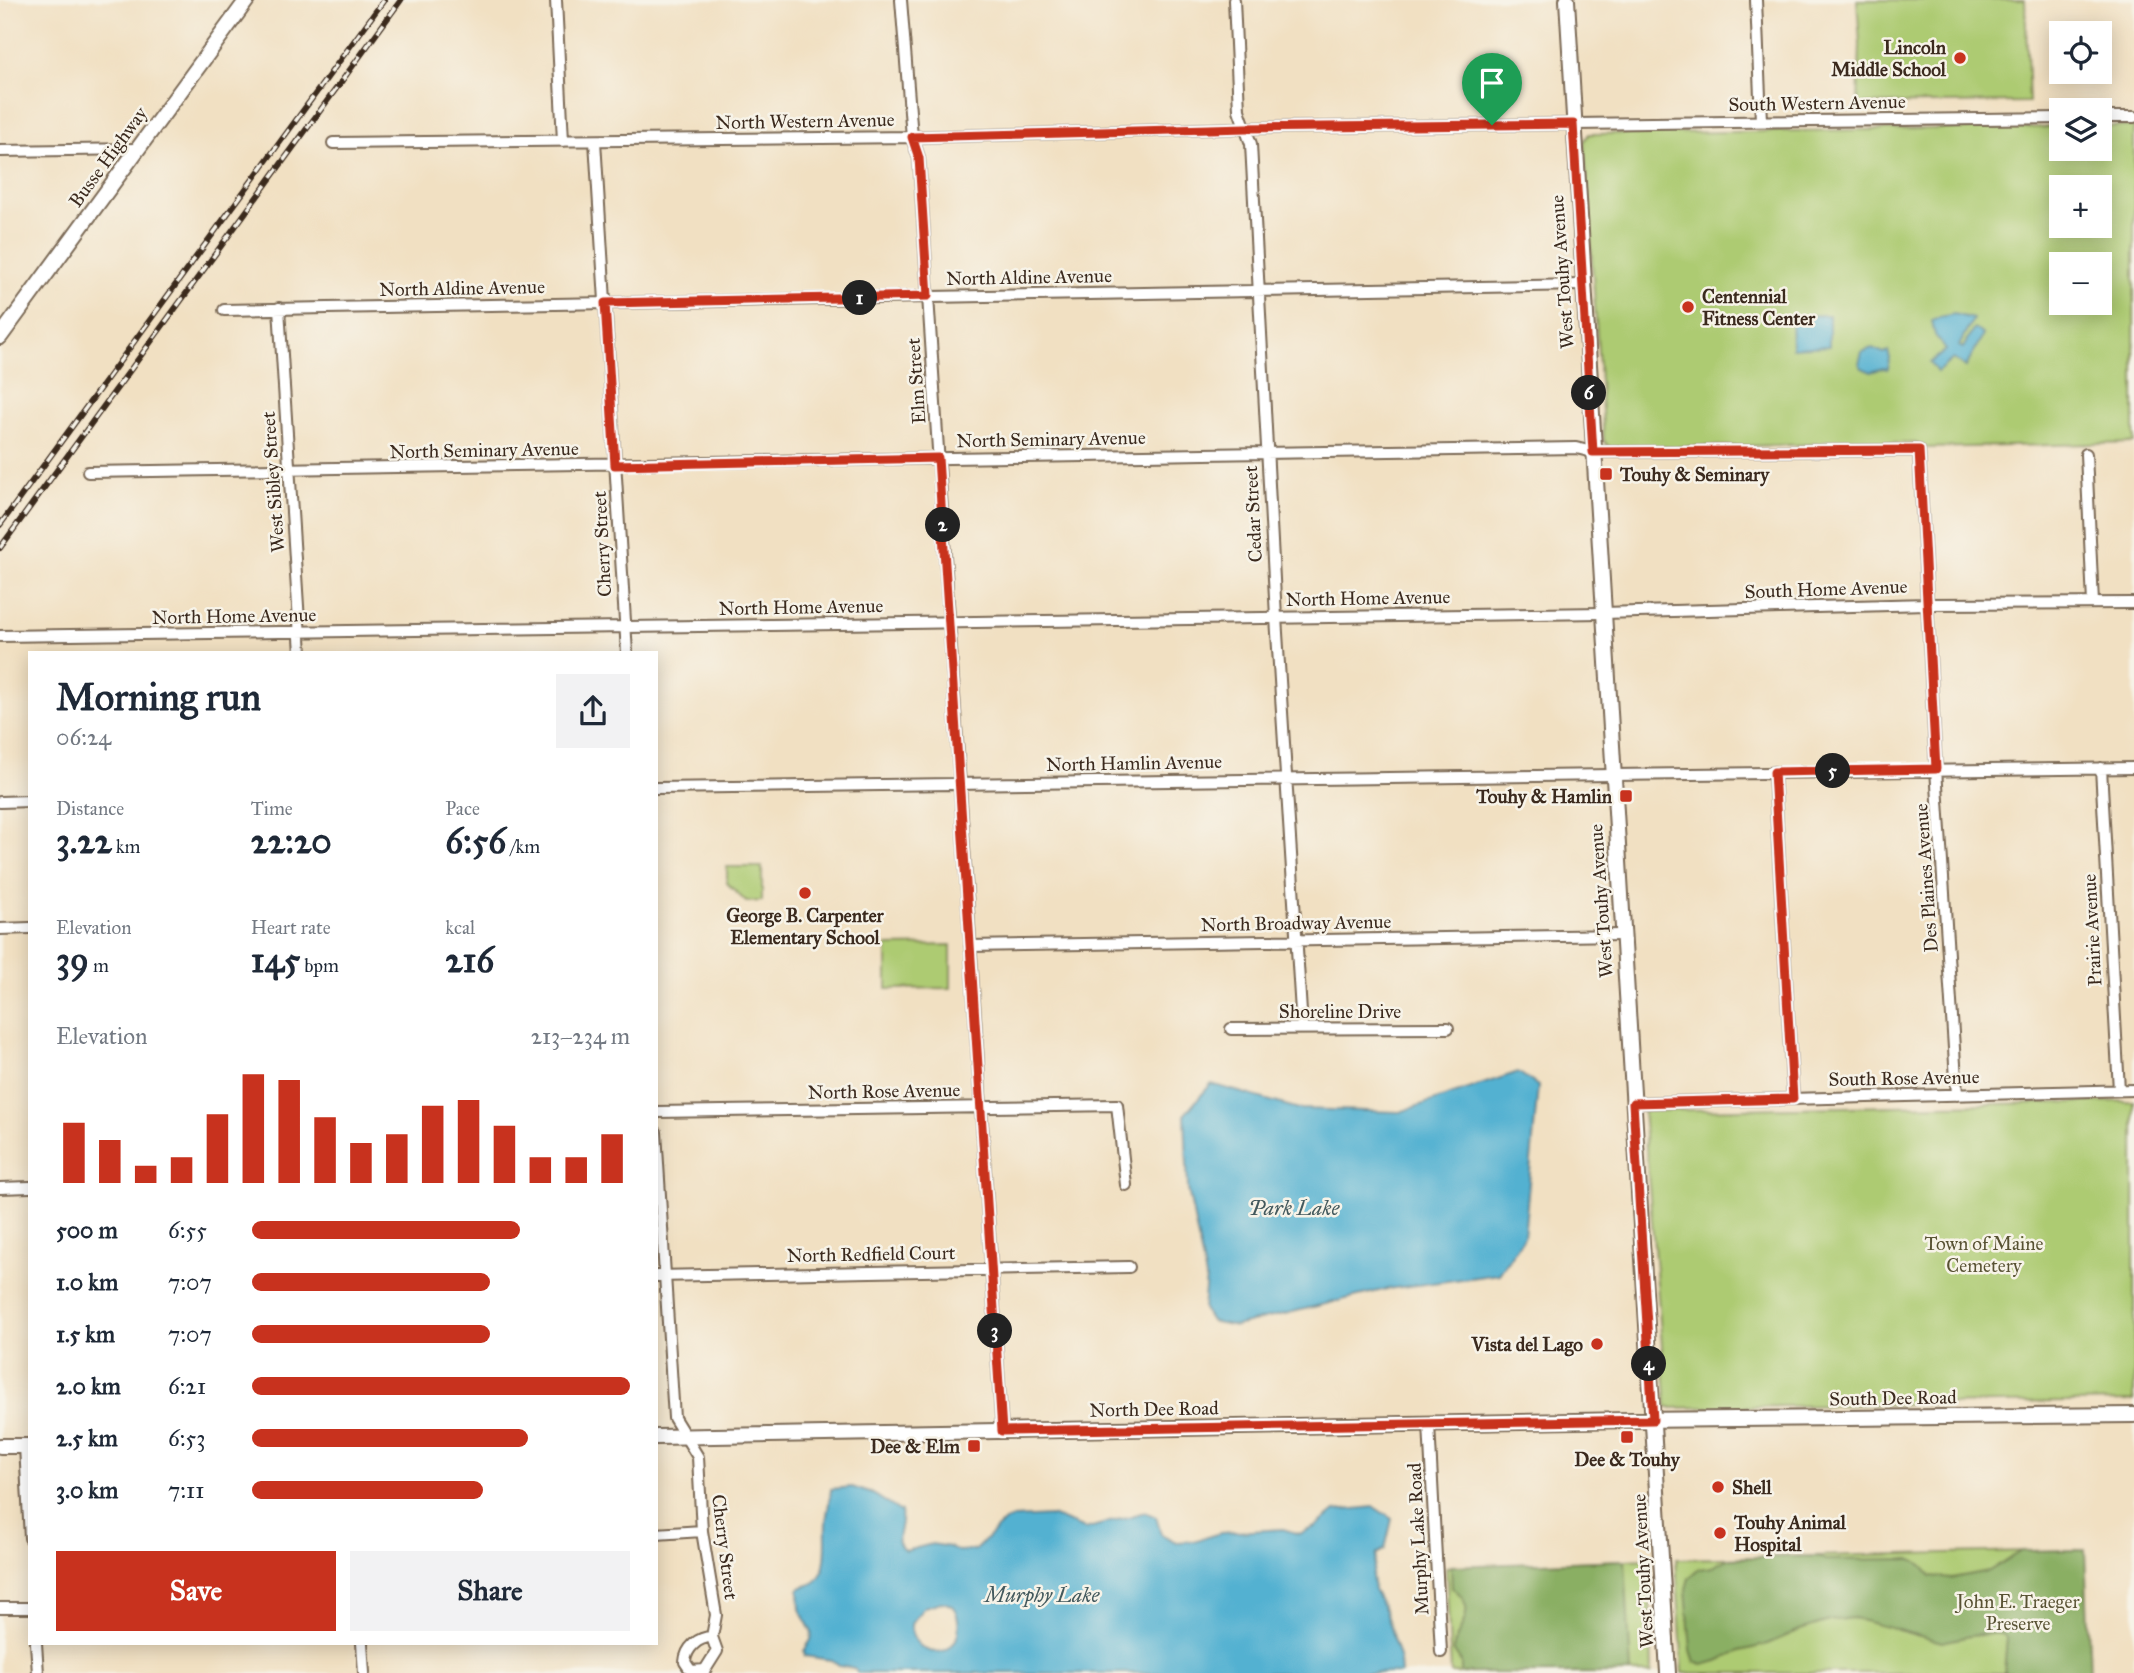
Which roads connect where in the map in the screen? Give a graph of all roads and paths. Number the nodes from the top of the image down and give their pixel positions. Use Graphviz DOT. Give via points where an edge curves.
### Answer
graph roads {
  1 [pos="247,0"];
  2 [pos="556,0"];
  3 [pos="901,0"];
  4 [pos="1234,0"];
  5 [pos="1567,0"];
  6 [pos="1756,0"];
  7 [pos="2112,117"];
  8 [pos="2134,117"];
  9 [pos="2049,118"];
  10 [pos="1761,121"];
  11 [pos="1573,124"];
  12 [pos="1246,128"];
  13 [pos="912,137"];
  14 [pos="563,141"];
  15 [pos="595,141"];
  16 [pos="333,143"];
  17 [pos="138,149"];
  18 [pos="0,152"];
  19 [pos="1583,285"];
  20 [pos="1259,290"];
  21 [pos="928,296"];
  22 [pos="605,303"];
  23 [pos="279,308"];
  24 [pos="224,310"];
  25 [pos="0,337"];
  26 [pos="1919,450"];
  27 [pos="1593,452"];
  28 [pos="1267,453"];
  29 [pos="2085,454"];
  30 [pos="938,458"];
  31 [pos="615,465"];
  32 [pos="289,470"];
  33 [pos="88,472"];
  34 [pos="2093,603"];
  35 [pos="2134,603"];
  36 [pos="1927,604"];
  37 [pos="1603,612"];
  38 [pos="1276,617"];
  39 [pos="949,622"];
  40 [pos="625,626"];
  41 [pos="300,633"];
  42 [pos="0,636"];
  43 [pos="301,651"];
  44 [pos="627,651"];
  45 [pos="2101,768"];
  46 [pos="2134,768"];
  47 [pos="1936,769"];
  48 [pos="1774,772"];
  49 [pos="1612,773"];
  50 [pos="1287,778"];
  51 [pos="960,783"];
  52 [pos="658,788"];
  53 [pos="28,801"];
  54 [pos="0,802"];
  55 [pos="28,928"];
  56 [pos="0,929"];
  57 [pos="1622,935"];
  58 [pos="1296,940"];
  59 [pos="970,946"];
  60 [pos="1302,1028"];
  61 [pos="1448,1028"];
  62 [pos="1231,1029"];
  63 [pos="2119,1090"];
  64 [pos="2134,1090"];
  65 [pos="1957,1094"];
  66 [pos="1793,1099"];
  67 [pos="1633,1103"];
  68 [pos="981,1108"];
  69 [pos="658,1112"];
  70 [pos="1126,1185"];
  71 [pos="28,1187"];
  72 [pos="0,1188"];
  73 [pos="658,1189"];
  74 [pos="1129,1267"];
  75 [pos="991,1270"];
  76 [pos="661,1275"];
  77 [pos="2134,1415"];
  78 [pos="1653,1420"];
  79 [pos="1429,1424"];
  80 [pos="1002,1431"];
  81 [pos="658,1437"];
  82 [pos="685,1437"];
  83 [pos="0,1446"];
  84 [pos="27,1446"];
  85 [pos="28,1477"];
  86 [pos="702,1531"];
  87 [pos="658,1534"];
  88 [pos="0,1608"];
  89 [pos="28,1608"];
  90 [pos="712,1637"];
  91 [pos="36,1645"];
  92 [pos="362,1645"];
  93 [pos="1441,1652"];
  94 [pos="38,1673"];
  95 [pos="364,1673"];
  96 [pos="1668,1673"];
  1 -- 17 [label="main road, Busse Highway"];
  2 -- 14 [label="street"];
  3 -- 13 [label="street, Elm Street"];
  4 -- 12 [label="street, Cedar Street" via="1239,110"];
  5 -- 11 [label="main road, West Touhy Avenue"];
  6 -- 10 [label="street"];
  7 -- 8 [label="street"];
  9 -- 10 [label="street, South Western Avenue"];
  10 -- 11 [label="street, South Western Avenue"];
  11 -- 12 [label="street, North Western Avenue"];
  11 -- 19 [label="main road, West Touhy Avenue"];
  12 -- 13 [label="street, North Western Avenue"];
  12 -- 20 [label="street, Cedar Street" via="1251,144"];
  13 -- 15 [label="street, North Western Avenue"];
  13 -- 21 [label="street, Elm Street" via="919,158"];
  14 -- 15 [label="street, North Western Avenue"];
  14 -- 16 [label="street, North Western Avenue"];
  15 -- 22 [label="street, Cherry Street"];
  17 -- 18 [label="street"];
  17 -- 25 [label="main road, Busse Highway"];
  19 -- 20 [label="street, North Aldine Avenue"];
  19 -- 27 [label="main road, West Touhy Avenue"];
  20 -- 21 [label="street, North Aldine Avenue"];
  20 -- 28 [label="street, Cedar Street"];
  21 -- 22 [label="street, North Aldine Avenue"];
  21 -- 30 [label="street, Elm Street"];
  22 -- 23 [label="street, North Aldine Avenue"];
  22 -- 31 [label="street, Cherry Street"];
  23 -- 24 [label="street, North Aldine Avenue"];
  23 -- 32 [label="street, West Sibley Street"];
  26 -- 27 [label="street, North Seminary Avenue"];
  26 -- 36 [label="street, Des Plaines Avenue"];
  27 -- 28 [label="street, North Seminary Avenue" via="1576,448"];
  27 -- 37 [label="main road, West Touhy Avenue"];
  28 -- 30 [label="street, North Seminary Avenue"];
  28 -- 38 [label="street, Cedar Street"];
  29 -- 34 [label="street"];
  30 -- 31 [label="street, North Seminary Avenue"];
  30 -- 39 [label="street, Elm Street"];
  31 -- 32 [label="street, North Seminary Avenue"];
  31 -- 40 [label="street, Cherry Street"];
  32 -- 33 [label="street, North Seminary Avenue"];
  32 -- 41 [label="street, West Sibley Street"];
  34 -- 35 [label="street, South Home Avenue"];
  34 -- 36 [label="street, South Home Avenue"];
  36 -- 37 [label="street, South Home Avenue"];
  36 -- 47 [label="street, Des Plaines Avenue"];
  37 -- 38 [label="street, North Home Avenue"];
  37 -- 49 [label="main road, West Touhy Avenue"];
  38 -- 39 [label="street, North Home Avenue"];
  38 -- 50 [label="street, Cedar Street"];
  39 -- 40 [label="street, North Home Avenue"];
  39 -- 51 [label="street, Elm Street"];
  40 -- 41 [label="street, North Home Avenue"];
  40 -- 44 [label="street, Cherry Street"];
  41 -- 42 [label="street, North Home Avenue"];
  41 -- 43 [label="street, West Sibley Street"];
  45 -- 46 [label="street, North Hamlin Avenue"];
  45 -- 47 [label="street, North Hamlin Avenue"];
  45 -- 63 [label="street, Prairie Avenue"];
  47 -- 48 [label="street, North Hamlin Avenue"];
  47 -- 65 [label="street, Des Plaines Avenue"];
  48 -- 49 [label="street, North Hamlin Avenue"];
  48 -- 66 [label="street"];
  49 -- 50 [label="street, North Hamlin Avenue"];
  49 -- 57 [label="main road, West Touhy Avenue"];
  50 -- 51 [label="street, North Hamlin Avenue"];
  50 -- 58 [label="street, Cedar Street"];
  51 -- 52 [label="street, North Hamlin Avenue"];
  51 -- 59 [label="street, Elm Street"];
  53 -- 54 [label="street"];
  55 -- 56 [label="street"];
  57 -- 58 [label="street, North Broadway Avenue"];
  57 -- 67 [label="main road, West Touhy Avenue"];
  58 -- 59 [label="street, North Broadway Avenue"];
  58 -- 60 [label="street, Cedar Street"];
  59 -- 68 [label="street, Elm Street"];
  60 -- 61 [label="street, Shoreline Drive"];
  60 -- 62 [label="street, Shoreline Drive"];
  63 -- 64 [label="street, South Rose Avenue"];
  63 -- 65 [label="street, South Rose Avenue"];
  65 -- 66 [label="street, South Rose Avenue"];
  66 -- 67 [label="street, South Rose Avenue"];
  67 -- 78 [label="main road, West Touhy Avenue"];
  68 -- 69 [label="street, North Rose Avenue"];
  68 -- 70 [label="street, North Rose Avenue" via="1117,1105"];
  68 -- 75 [label="street, Elm Street"];
  71 -- 72 [label="street"];
  73 -- 76 [label="street, Cherry Street"];
  74 -- 75 [label="street, North Redfield Court"];
  75 -- 76 [label="street, North Redfield Court"];
  75 -- 80 [label="street, Elm Street"];
  76 -- 82 [label="street, Cherry Street" via="674,1418"];
  77 -- 78 [label="main road, South Dee Road"];
  78 -- 79 [label="main road, North Dee Road"];
  78 -- 96 [label="main road, West Touhy Avenue"];
  79 -- 80 [label="main road, North Dee Road"];
  79 -- 93 [label="street, Murphy Lake Road"];
  80 -- 82 [label="main road, North Dee Road"];
  81 -- 82 [label="main road, North Dee Road"];
  82 -- 86 [label="street, Cherry Street" via="698,1457"];
  83 -- 84 [label="main road"];
  84 -- 85 [label="street"];
  86 -- 87 [label="street"];
  86 -- 90 [label="street, Cherry Street" via="716,1615"];
  88 -- 89 [label="street"];
  91 -- 94 [label="street"];
  92 -- 95 [label="street"];
}
